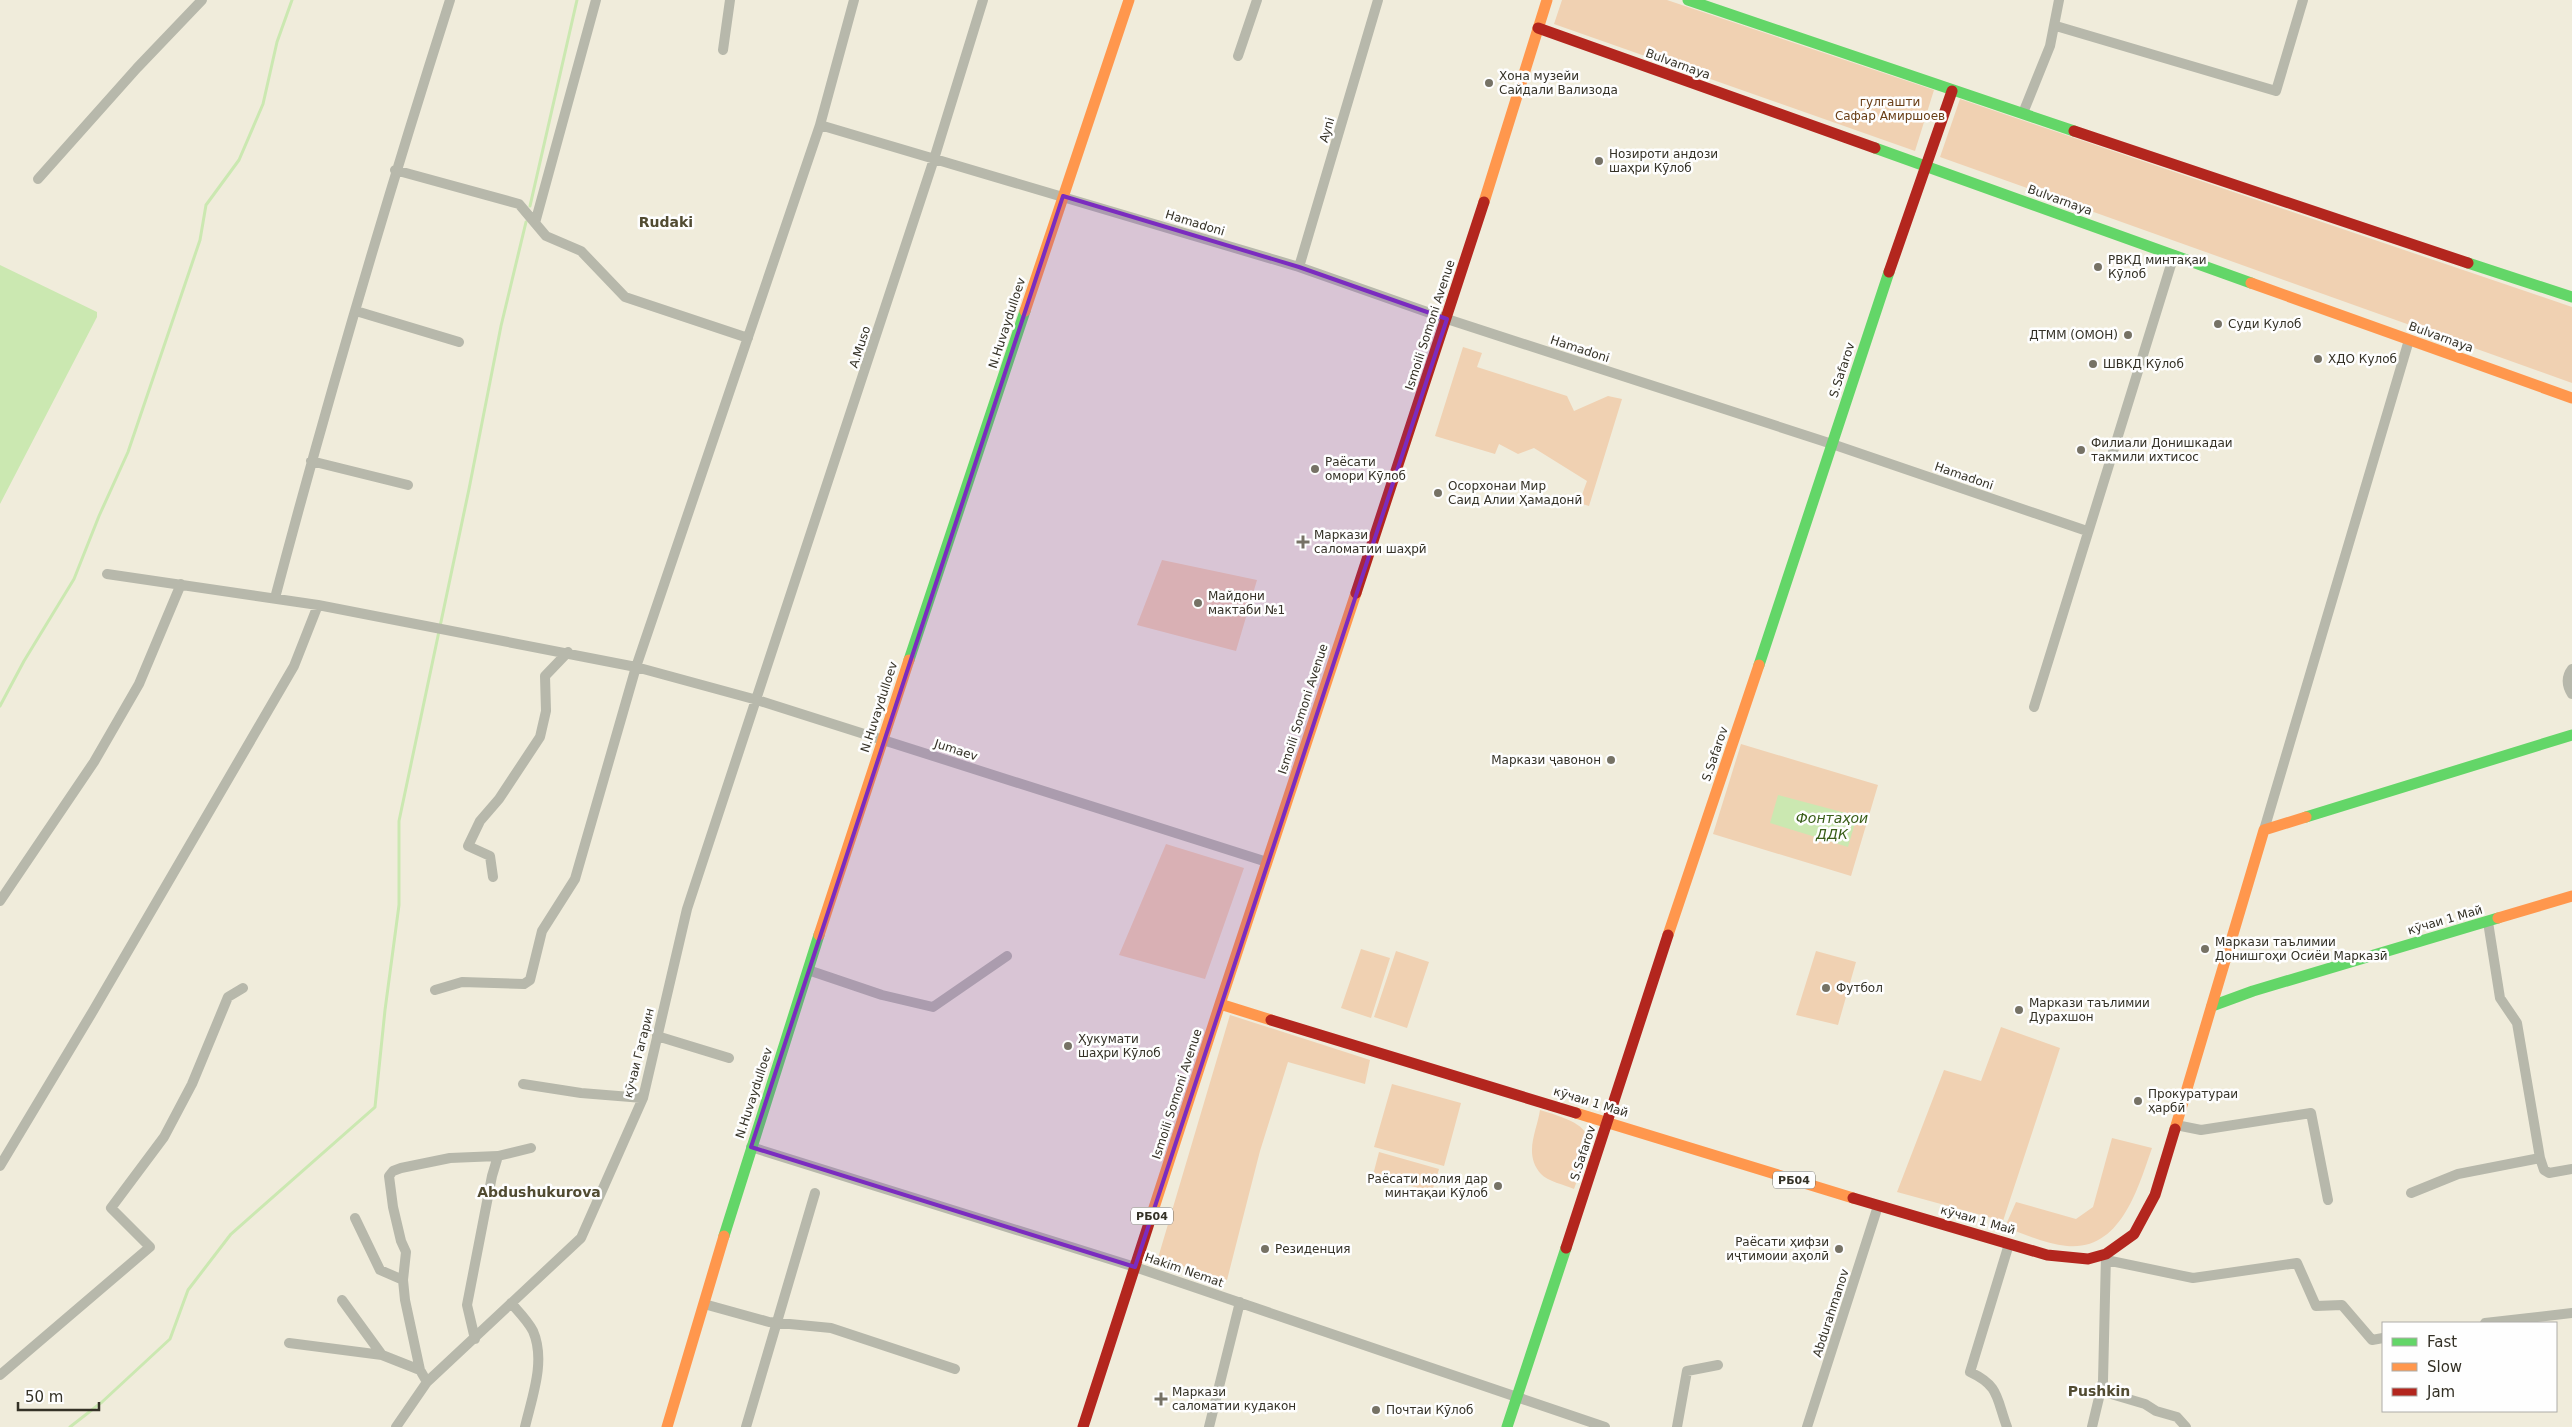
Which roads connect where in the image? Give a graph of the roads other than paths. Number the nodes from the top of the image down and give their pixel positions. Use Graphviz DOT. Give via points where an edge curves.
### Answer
graph roads {
  1 [pos="202,0"];
  2 [pos="450,0"];
  3 [pos="596,0"];
  4 [pos="730,0"];
  5 [pos="854,0"];
  6 [pos="983,0"];
  7 [pos="1129,0"];
  8 [pos="1257,0"];
  9 [pos="1378,0"];
  10 [pos="1547,0"];
  11 [pos="1688,0"];
  12 [pos="2059,0"];
  13 [pos="2304,0"];
  14 [pos="2056,26"];
  15 [pos="1538,28"];
  16 [pos="723,50"];
  17 [pos="1238,56"];
  18 [pos="1952,91"];
  19 [pos="2023,114"];
  20 [pos="820,125"];
  21 [pos="934,159"];
  22 [pos="1924,166"];
  23 [pos="396,170"];
  24 [pos="38,179"];
  25 [pos="1063,196"];
  26 [pos="535,223"];
  27 [pos="2174,255"];
  28 [pos="1299,267"];
  29 [pos="2572,297"];
  30 [pos="356,311"];
  31 [pos="1447,319"];
  32 [pos="748,338"];
  33 [pos="2409,340"];
  34 [pos="459,342"];
  35 [pos="2572,398"];
  36 [pos="1832,444"];
  37 [pos="311,461"];
  38 [pos="408,485"];
  39 [pos="2087,531"];
  40 [pos="107,574"];
  41 [pos="181,584"];
  42 [pos="275,598"];
  43 [pos="318,605"];
  44 [pos="568,652"];
  45 [pos="636,667"];
  46 [pos="2572,669"];
  47 [pos="2572,694"];
  48 [pos="757,700"];
  49 [pos="2034,707"];
  50 [pos="2572,735"];
  51 [pos="882,740"];
  52 [pos="2264,830"];
  53 [pos="1267,862"];
  54 [pos="493,877"];
  55 [pos="2572,896"];
  56 [pos="0,901"];
  57 [pos="2488,922"];
  58 [pos="1006,956"];
  59 [pos="808,970"];
  60 [pos="243,988"];
  61 [pos="436,990"];
  62 [pos="1220,1004"];
  63 [pos="2212,1006"];
  64 [pos="657,1036"];
  65 [pos="729,1058"];
  66 [pos="524,1084"];
  67 [pos="642,1098"];
  68 [pos="1608,1122"];
  69 [pos="2176,1125"];
  70 [pos="751,1147"];
  71 [pos="530,1148"];
  72 [pos="498,1156"];
  73 [pos="2540,1158"];
  74 [pos="0,1166"];
  75 [pos="2572,1169"];
  76 [pos="815,1193"];
  77 [pos="2411,1194"];
  78 [pos="2328,1200"];
  79 [pos="1878,1206"];
  80 [pos="355,1218"];
  81 [pos="2009,1244"];
  82 [pos="2106,1257"];
  83 [pos="1135,1267"];
  84 [pos="403,1280"];
  85 [pos="342,1300"];
  86 [pos="1240,1302"];
  87 [pos="511,1303"];
  88 [pos="704,1304"];
  89 [pos="2572,1313"];
  90 [pos="2494,1322"];
  91 [pos="778,1323"];
  92 [pos="2382,1338"];
  93 [pos="475,1339"];
  94 [pos="289,1343"];
  95 [pos="382,1355"];
  96 [pos="1718,1364"];
  97 [pos="955,1369"];
  98 [pos="420,1370"];
  99 [pos="0,1375"];
  100 [pos="427,1382"];
  101 [pos="2101,1392"];
  102 [pos="1517,1396"];
  103 [pos="396,1427"];
  104 [pos="525,1427"];
  105 [pos="667,1427"];
  106 [pos="746,1427"];
  107 [pos="1083,1427"];
  108 [pos="1209,1427"];
  109 [pos="1507,1427"];
  110 [pos="1605,1427"];
  111 [pos="1677,1427"];
  112 [pos="1807,1427"];
  113 [pos="2007,1427"];
  114 [pos="2092,1427"];
  115 [pos="2186,1427"];
  1 -- 24 [label="street"];
  2 -- 23 [label="street"];
  3 -- 26 [label="street"];
  4 -- 16 [label="street"];
  5 -- 20 [label="street"];
  6 -- 21 [label="street, A.Muso"];
  7 -- 25 [label="street, N.Huvaydulloev"];
  8 -- 17 [label="street"];
  9 -- 28 [label="street, Ayni"];
  10 -- 15 [label="street, Ismoili Somoni Avenue"];
  11 -- 18 [label="street"];
  12 -- 14 [label="street"];
  13 -- 14 [label="street" via="2276,91"];
  14 -- 19 [label="street"];
  15 -- 22 [label="street, Bulvarnaya"];
  15 -- 31 [label="street, Ismoili Somoni Avenue"];
  18 -- 19 [label="street"];
  18 -- 22 [label="street, S.Safarov"];
  19 -- 29 [label="street"];
  20 -- 21 [label="street, Hamadoni"];
  20 -- 32 [label="street"];
  21 -- 25 [label="street, Hamadoni"];
  21 -- 48 [label="street, A.Muso"];
  22 -- 27 [label="street, Bulvarnaya"];
  22 -- 36 [label="street, S.Safarov"];
  23 -- 26 [label="street" via="519,204"];
  23 -- 30 [label="street"];
  25 -- 28 [label="street, Hamadoni"];
  25 -- 51 [label="street, N.Huvaydulloev"];
  26 -- 32 [label="street" via="546,236 582,251 625,297"];
  27 -- 33 [label="street, Bulvarnaya"];
  27 -- 39 [label="street"];
  28 -- 31 [label="street, Hamadoni"];
  30 -- 34 [label="street"];
  30 -- 37 [label="street"];
  31 -- 36 [label="street, Hamadoni"];
  31 -- 53 [label="street, Ismoili Somoni Avenue"];
  32 -- 45 [label="street"];
  33 -- 35 [label="street, Bulvarnaya"];
  33 -- 52 [label="street"];
  36 -- 39 [label="street, Hamadoni"];
  36 -- 68 [label="street, S.Safarov"];
  37 -- 38 [label="street"];
  37 -- 42 [label="street"];
  39 -- 49 [label="street"];
  40 -- 41 [label="street, Jumaev"];
  41 -- 42 [label="street, Jumaev"];
  41 -- 56 [label="street" via="130,700 94,762"];
  42 -- 43 [label="street, Jumaev"];
  43 -- 44 [label="street, Jumaev"];
  43 -- 74 [label="street" via="294,666"];
  44 -- 45 [label="street, Jumaev"];
  44 -- 54 [label="street" via="545,676 546,711 540,737 499,800 480,821 468,846 490,856"];
  45 -- 48 [label="street, Jumaev"];
  45 -- 61 [label="street" via="575,878 542,931 530,980 524,984 462,982"];
  46 -- 47 [label="street" via="2568,674 2568,687"];
  48 -- 51 [label="street, Jumaev"];
  48 -- 64 [label="street, кӯчаи Гагарин" via="687,909"];
  50 -- 52 [label="street"];
  51 -- 53 [label="street, Jumaev"];
  51 -- 59 [label="street, N.Huvaydulloev"];
  52 -- 63 [label="street"];
  53 -- 62 [label="street, Ismoili Somoni Avenue"];
  55 -- 57 [label="street, кӯчаи 1 Май"];
  57 -- 63 [label="street, кӯчаи 1 Май"];
  57 -- 73 [label="street" via="2500,998 2517,1023"];
  58 -- 59 [label="street" via="933,1007 882,995"];
  59 -- 70 [label="street, N.Huvaydulloev"];
  60 -- 99 [label="street" via="228,997 192,1084 164,1136 111,1208 150,1247"];
  62 -- 68 [label="street, кӯчаи 1 Май / РБ04"];
  62 -- 83 [label="street, Ismoili Somoni Avenue / РБ04"];
  63 -- 69 [label="street, кӯчаи 1 Май / РБ04"];
  64 -- 65 [label="street"];
  64 -- 67 [label="street, кӯчаи Гагарин"];
  66 -- 67 [label="street"];
  67 -- 87 [label="street, кӯчаи Гагарин" via="581,1238"];
  68 -- 79 [label="street, кӯчаи 1 Май / РБ04"];
  68 -- 102 [label="street, S.Safarov"];
  69 -- 78 [label="street" via="2201,1130 2311,1113"];
  69 -- 82 [label="street, кӯчаи 1 Май / РБ04" via="2155,1196 2144,1218 2134,1234"];
  70 -- 83 [label="street, Hakim Nemat"];
  70 -- 88 [label="street, N.Huvaydulloev"];
  71 -- 72 [label="street"];
  72 -- 84 [label="street" via="450,1158 393,1171 389,1176 393,1208 406,1252"];
  72 -- 93 [label="street" via="468,1305"];
  73 -- 75 [label="street" via="2544,1170 2549,1173"];
  73 -- 77 [label="street" via="2458,1174"];
  76 -- 91 [label="street"];
  79 -- 81 [label="street, кӯчаи 1 Май / РБ04"];
  79 -- 112 [label="street, Abdurahmanov"];
  80 -- 84 [label="street" via="380,1270"];
  81 -- 82 [label="street, кӯчаи 1 Май / РБ04" via="2067,1258"];
  81 -- 113 [label="street" via="1970,1372 1987,1380 1996,1392"];
  82 -- 92 [label="street" via="2193,1278 2297,1263 2316,1306 2342,1305 2372,1340"];
  82 -- 101 [label="street"];
  83 -- 86 [label="street, Hakim Nemat"];
  83 -- 107 [label="street, Ismoili Somoni Avenue / РБ04"];
  84 -- 98 [label="street"];
  85 -- 95 [label="street"];
  86 -- 102 [label="street, Hakim Nemat"];
  86 -- 108 [label="street"];
  87 -- 93 [label="street, кӯчаи Гагарин"];
  87 -- 104 [label="street" via="532,1330 537,1347 538,1372"];
  88 -- 91 [label="street"];
  88 -- 105 [label="street, N.Huvaydulloev"];
  89 -- 90 [label="street"];
  91 -- 97 [label="street" via="831,1328"];
  91 -- 106 [label="street"];
  93 -- 100 [label="street, кӯчаи Гагарин"];
  94 -- 95 [label="street"];
  95 -- 98 [label="street"];
  96 -- 111 [label="street" via="1687,1371"];
  98 -- 100 [label="street"];
  100 -- 103 [label="street, кӯчаи Гагарин"];
  101 -- 114 [label="street"];
  101 -- 115 [label="street" via="2177,1417"];
  102 -- 109 [label="street, S.Safarov"];
  102 -- 110 [label="street, Hakim Nemat"];
}
